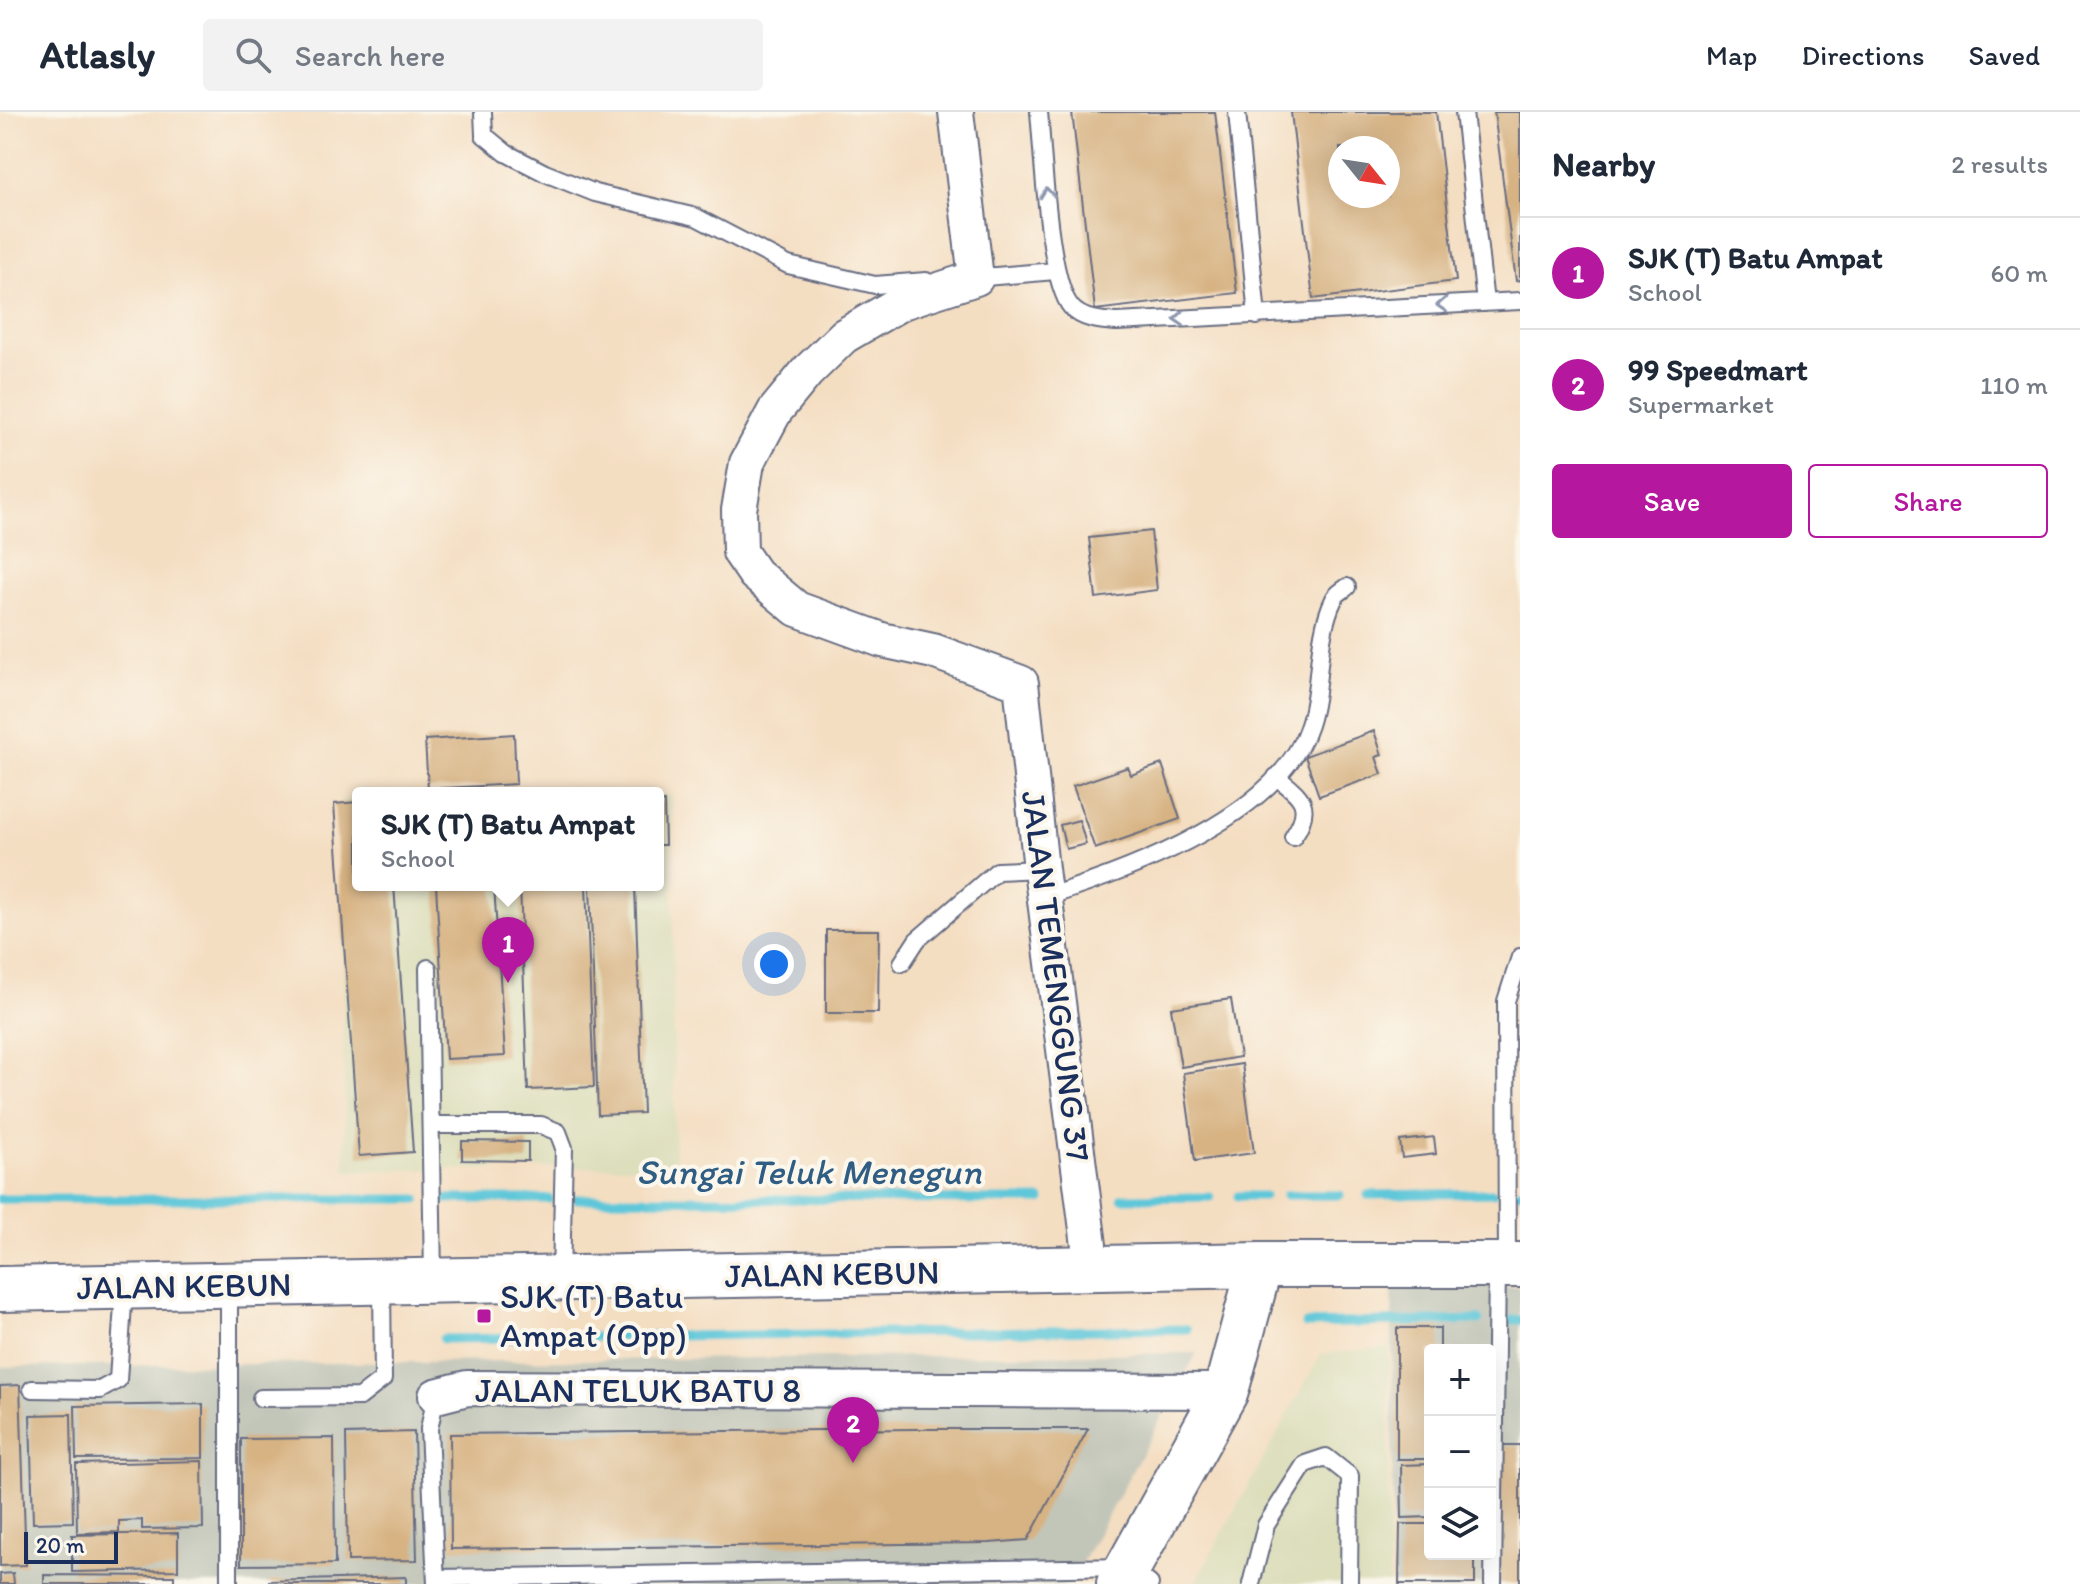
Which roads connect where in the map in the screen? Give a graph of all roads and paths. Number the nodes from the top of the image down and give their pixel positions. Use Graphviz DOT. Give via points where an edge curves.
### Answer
graph roads {
  1 [pos="483,112"];
  2 [pos="956,112"];
  3 [pos="1039,112"];
  4 [pos="1237,112"];
  5 [pos="1464,112"];
  6 [pos="1055,271"];
  7 [pos="976,278"];
  8 [pos="1520,301"];
  9 [pos="1485,303"];
  10 [pos="1257,316"];
  11 [pos="1347,587"];
  12 [pos="1276,777"];
  13 [pos="1293,837"];
  14 [pos="1044,883"];
  15 [pos="1520,957"];
  16 [pos="902,963"];
  17 [pos="428,968"];
  18 [pos="432,1125"];
  19 [pos="1260,1265"];
  20 [pos="1508,1265"];
  21 [pos="1092,1269"];
  22 [pos="561,1279"];
  23 [pos="433,1281"];
  24 [pos="382,1282"];
  25 [pos="229,1285"];
  26 [pos="124,1287"];
  27 [pos="0,1289"];
  28 [pos="32,1389"];
  29 [pos="1226,1391"];
  30 [pos="436,1396"];
  31 [pos="261,1398"];
  32 [pos="1132,1578"];
  33 [pos="436,1581"];
  34 [pos="229,1584"];
  35 [pos="1251,1584"];
  36 [pos="1349,1584"];
  37 [pos="1493,1584"];
  1 -- 7 [label="lane" via="484,135 545,173 595,193 696,217 788,265 875,285"];
  2 -- 7 [label="street"];
  6 -- 3 [label="lane, one-way"];
  4 -- 10 [label="lane"];
  5 -- 9 [label="lane"];
  6 -- 7 [label="lane"];
  10 -- 6 [label="lane, one-way" via="1090,319 1071,308"];
  7 -- 14 [label="street, JALAN TEMENGGUNG 37" via="902,302 844,336 807,372 775,411 747,463 739,510 740,552 755,574 797,609 1021,683"];
  8 -- 9 [label="lane"];
  9 -- 10 [label="lane, one-way"];
  11 -- 12 [label="lane" via="1335,597 1326,623 1309,725 1293,762"];
  12 -- 13 [label="lane" via="1298,793 1304,812"];
  12 -- 14 [label="lane" via="1239,811 1170,849 1095,881"];
  14 -- 16 [label="lane" via="997,871 917,940"];
  14 -- 21 [label="street, JALAN TEMENGGUNG 37"];
  15 -- 20 [label="lane" via="1506,1001"];
  17 -- 18 [label="lane"];
  18 -- 22 [label="lane" via="541,1125 558,1132 564,1148"];
  18 -- 23 [label="lane"];
  19 -- 20 [label="main road, JALAN KEBUN"];
  19 -- 21 [label="main road, JALAN KEBUN"];
  19 -- 29 [label="main road"];
  20 -- 37 [label="lane"];
  21 -- 22 [label="main road, JALAN KEBUN"];
  22 -- 23 [label="main road, JALAN KEBUN"];
  23 -- 24 [label="main road, JALAN KEBUN"];
  24 -- 25 [label="main road, JALAN KEBUN"];
  24 -- 31 [label="lane" via="383,1379 360,1397"];
  25 -- 26 [label="main road, JALAN KEBUN"];
  25 -- 34 [label="lane"];
  26 -- 27 [label="main road, JALAN KEBUN"];
  26 -- 28 [label="lane" via="118,1380 100,1390"];
  29 -- 30 [label="street, JALAN TELUK BATU 8" via="467,1388"];
  29 -- 32 [label="main road"];
  30 -- 33 [label="lane" via="429,1429"];
  32 -- 33 [label="lane"];
  35 -- 36 [label="lane" via="1266,1525 1305,1464 1326,1457 1350,1476"];
}
